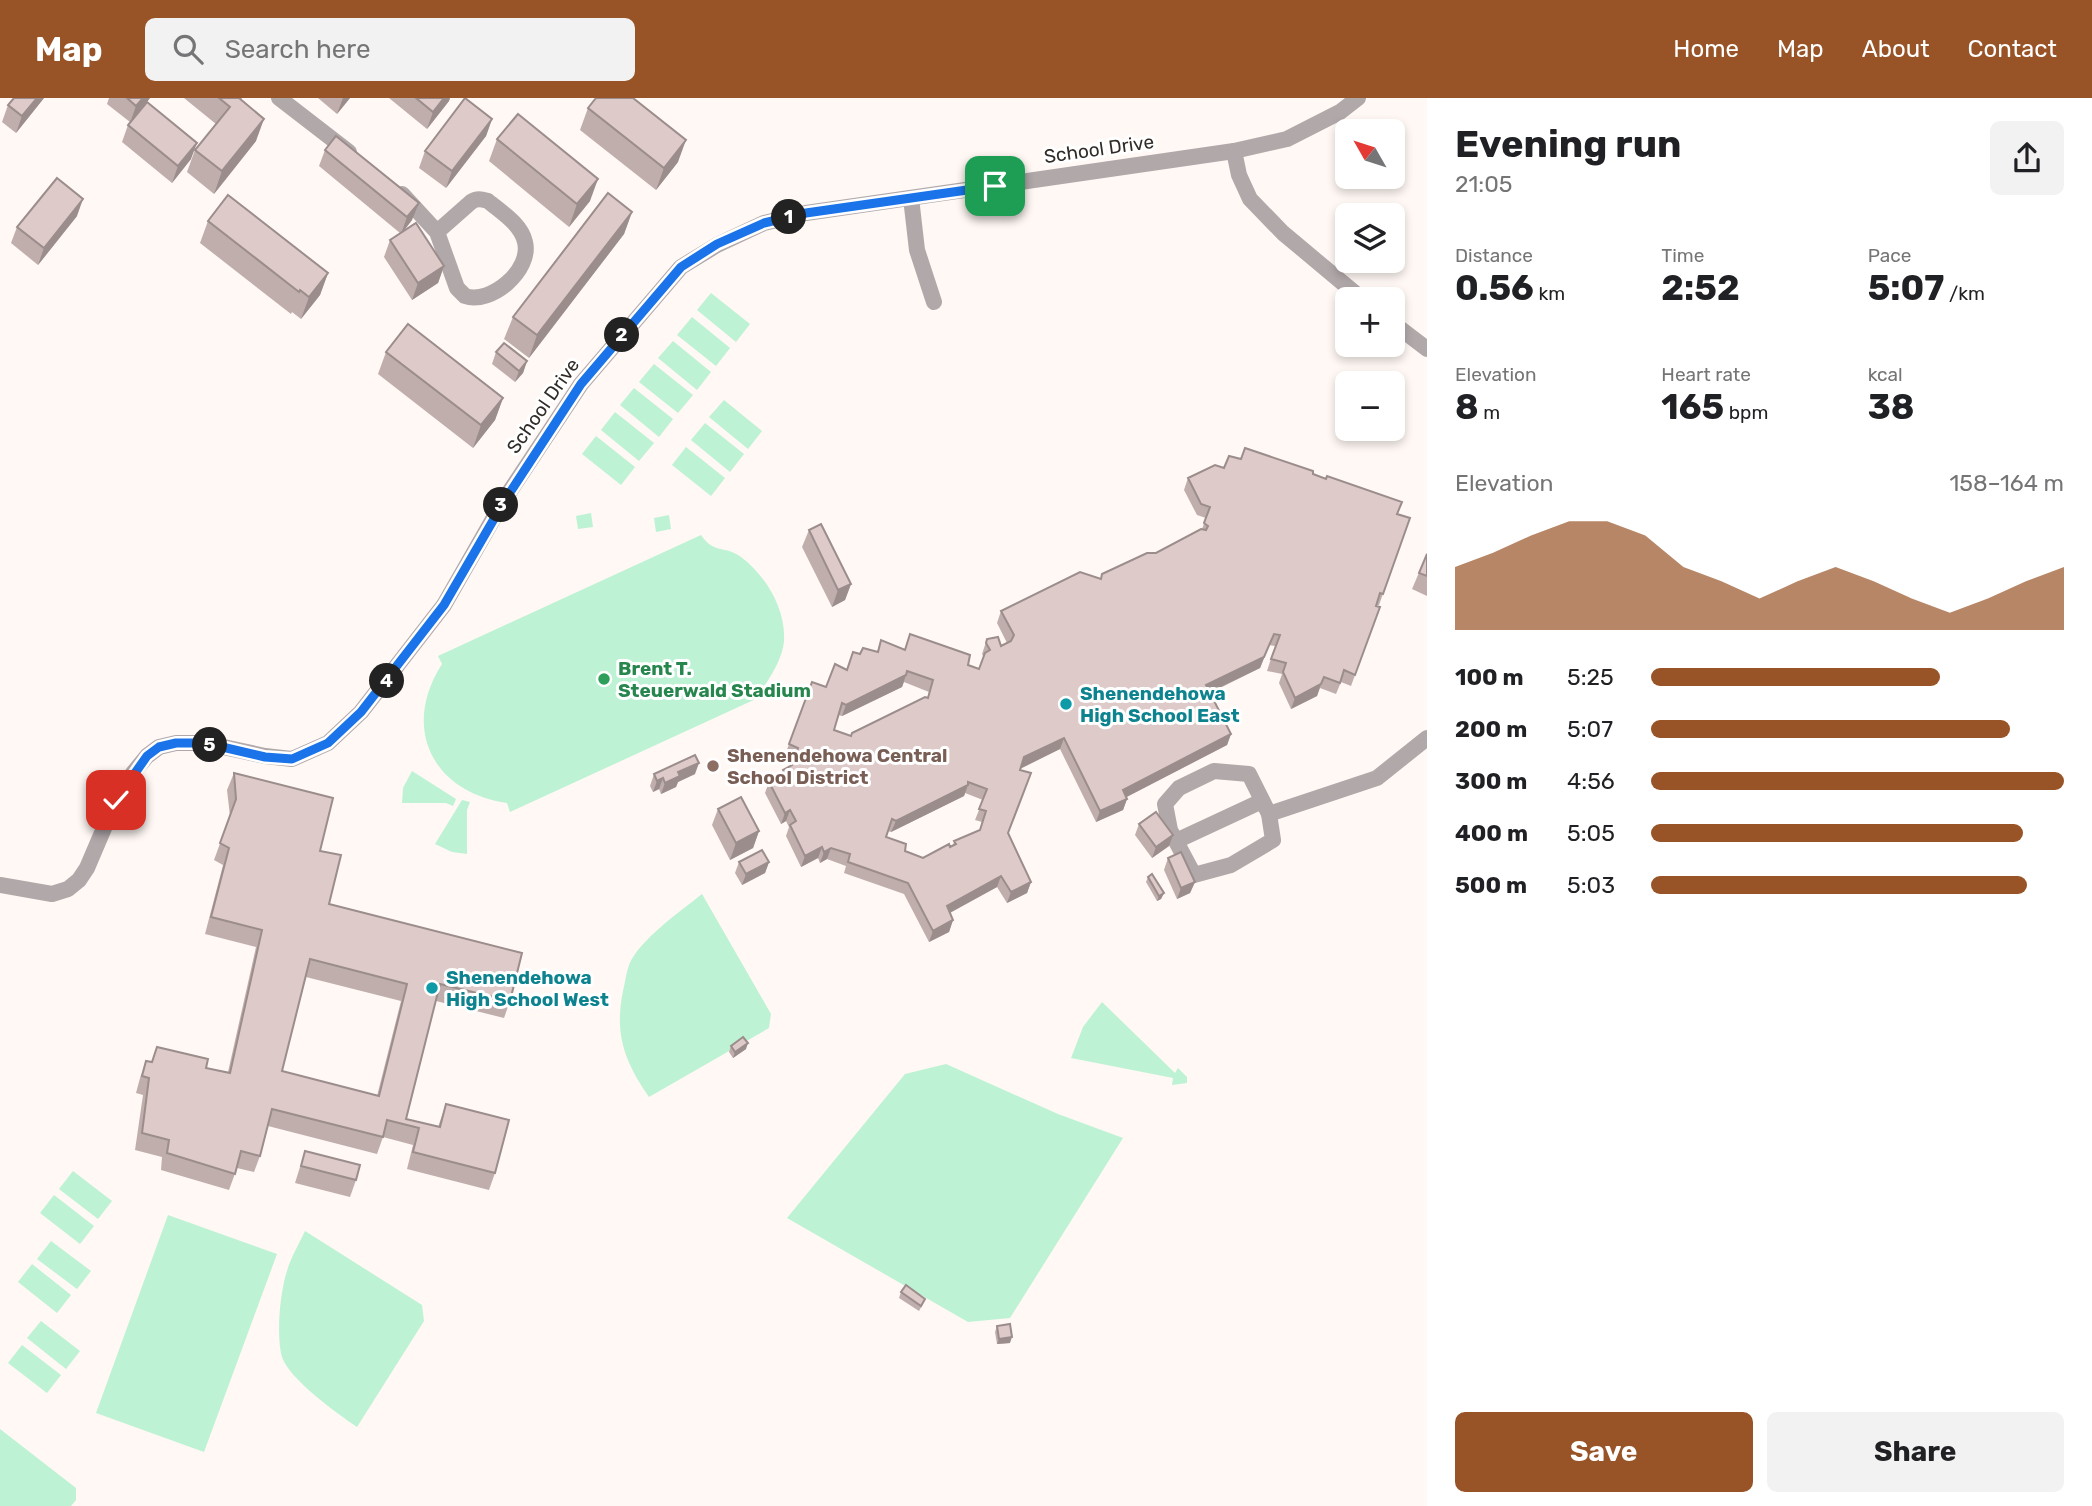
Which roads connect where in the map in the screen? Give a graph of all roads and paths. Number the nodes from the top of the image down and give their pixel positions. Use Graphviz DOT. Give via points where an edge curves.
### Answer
graph roads {
  1 [pos="279,98"];
  2 [pos="1358,98"];
  3 [pos="1234,151"];
  4 [pos="364,164"];
  5 [pos="385,181"];
  6 [pos="911,198"];
  7 [pos="436,232"];
  8 [pos="1348,287"];
  9 [pos="934,302"];
  10 [pos="1405,332"];
  11 [pos="1427,349"];
  12 [pos="1427,738"];
  13 [pos="1265,808"];
  14 [pos="1176,841"];
  15 [pos="0,885"];
  1 -- 4 [label="street"];
  2 -- 3 [label="street, School Drive" via="1287,139"];
  3 -- 6 [label="street, School Drive"];
  3 -- 8 [label="street" via="1250,199"];
  5 -- 7 [label="street" via="406,197"];
  6 -- 9 [label="street" via="917,250"];
  6 -- 15 [label="street, School Drive" via="764,223 681,267 581,384 444,605 361,712 328,743 292,759 205,743 159,747 140,764 116,800 79,880 52,894"];
  7 -- 7 [label="street" via="471,202 483,199 519,228 526,259 503,286 481,298 469,298 457,288"];
  10 -- 11 [label="street"];
  12 -- 13 [label="street" via="1377,778"];
  13 -- 14 [label="street"];
  13 -- 14 [label="street" via="1273,840 1231,865 1194,875"];
  13 -- 14 [label="street" via="1249,775 1214,771 1179,788 1165,804"];
}
